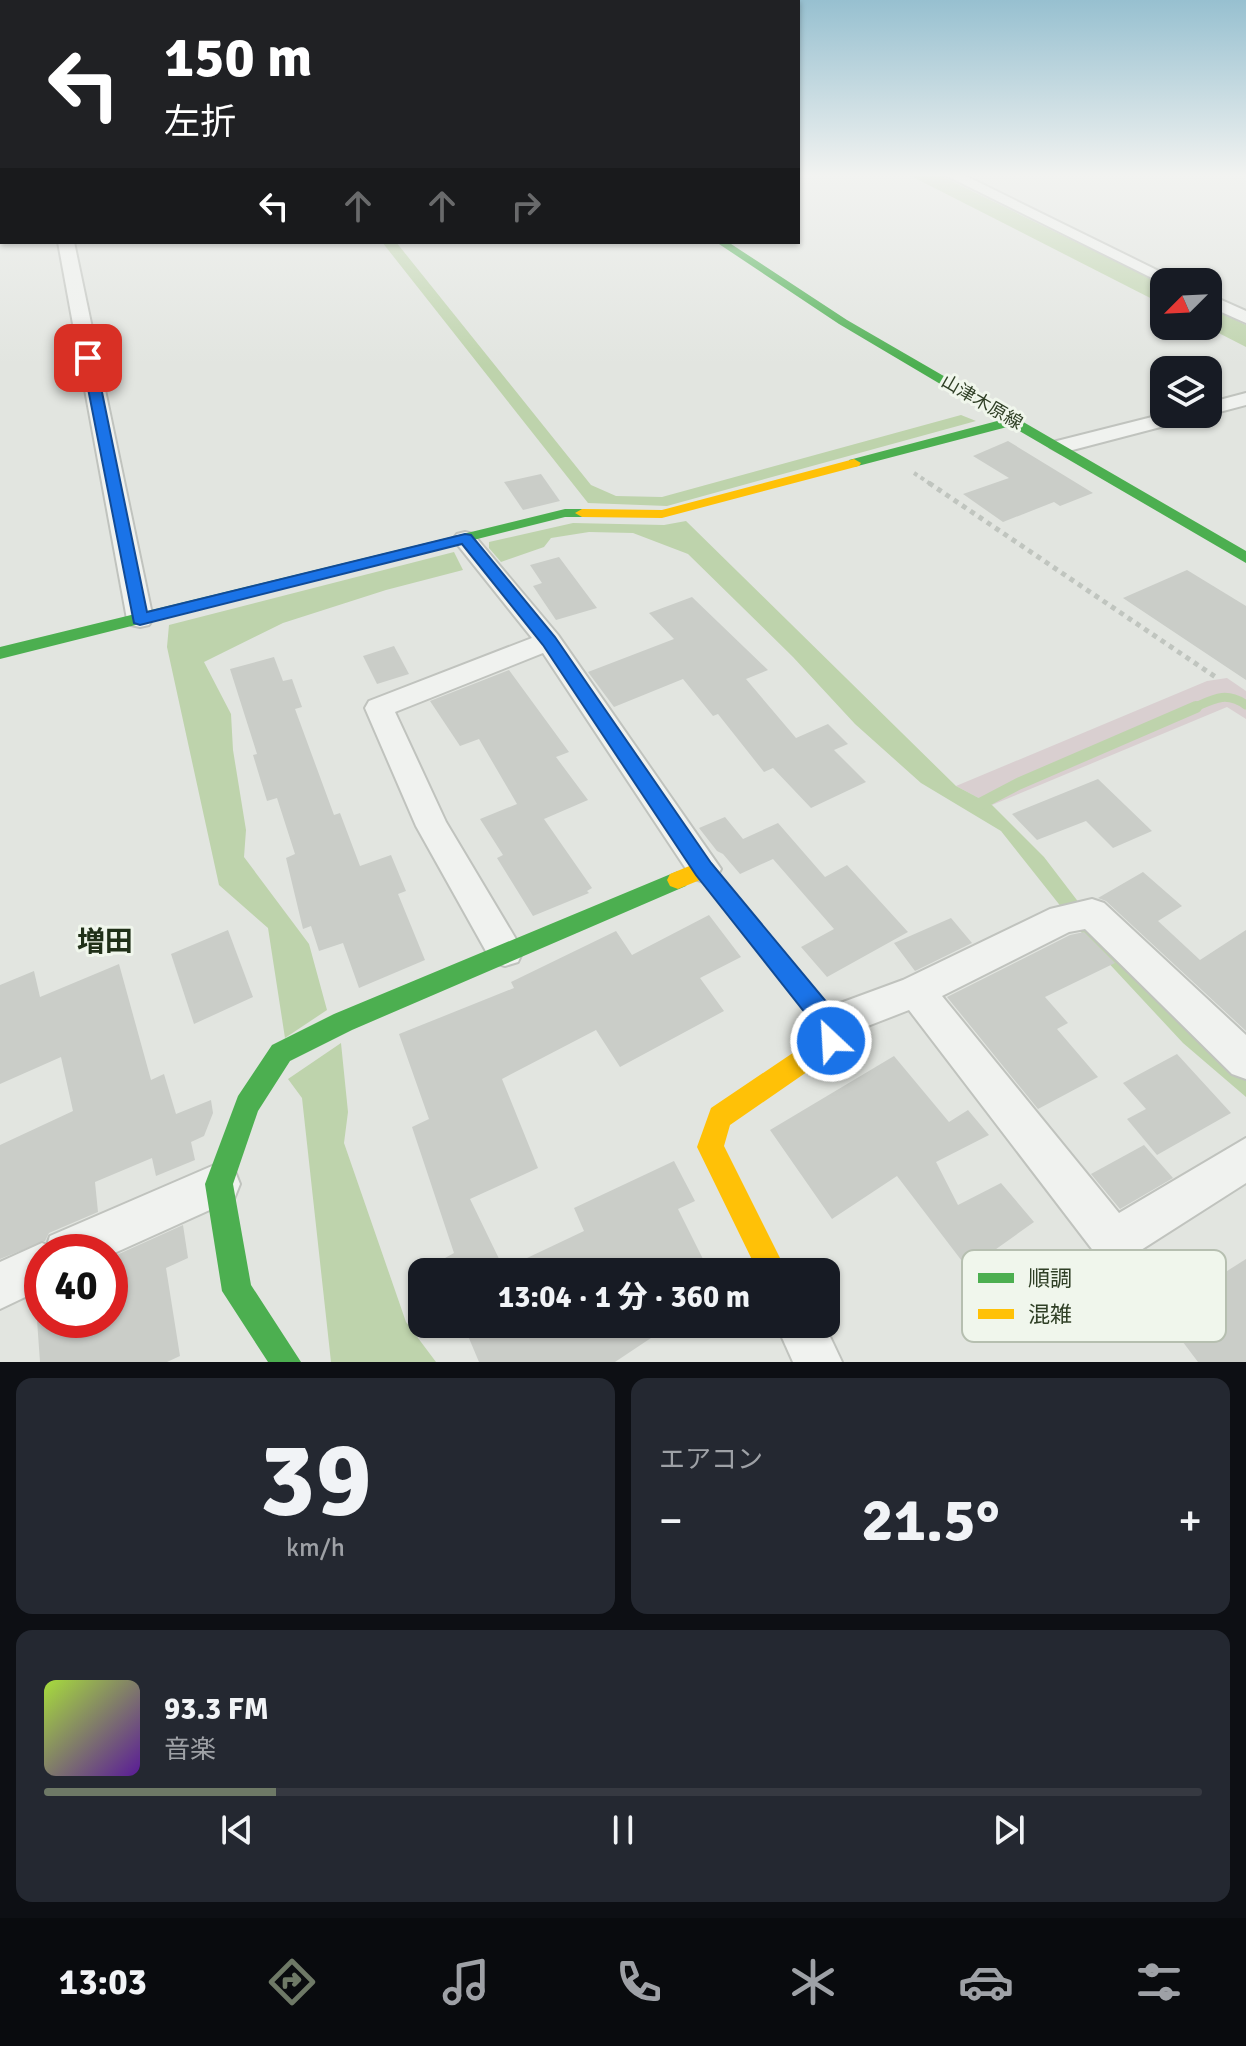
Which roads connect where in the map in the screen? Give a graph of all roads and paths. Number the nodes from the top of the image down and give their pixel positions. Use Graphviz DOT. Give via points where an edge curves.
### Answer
graph roads {
  1 [pos="1081,238"];
  2 [pos="66,244"];
  3 [pos="724,244"];
  4 [pos="1150,271"];
  5 [pos="1222,306"];
  6 [pos="1246,318"];
  7 [pos="1246,399"];
  8 [pos="1222,405"];
  9 [pos="1014,421"];
  10 [pos="1150,424"];
  11 [pos="1061,447"];
  12 [pos="887,455"];
  13 [pos="465,539"];
  14 [pos="1246,558"];
  15 [pos="140,619"];
  16 [pos="549,641"];
  17 [pos="0,653"];
  18 [pos="1217,678"];
  19 [pos="704,869"];
  20 [pos="505,951"];
  21 [pos="916,991"];
  22 [pos="829,1024"];
  23 [pos="1246,1061"];
  24 [pos="1246,1159"];
  25 [pos="219,1184"];
  26 [pos="106,1234"];
  27 [pos="766,1258"];
  28 [pos="24,1274"];
  29 [pos="0,1286"];
  30 [pos="806,1338"];
  31 [pos="286,1362"];
  32 [pos="818,1362"];
  1 -- 4 [label="street"];
  2 -- 15 [label="street"];
  3 -- 9 [label="street, 山津木原線" via="843,322"];
  5 -- 6 [label="street"];
  7 -- 8 [label="street"];
  9 -- 11 [label="street, 山津木原線"];
  9 -- 12 [label="street"];
  10 -- 11 [label="street"];
  11 -- 14 [label="street, 山津木原線"];
  12 -- 13 [label="street" via="662,514 565,513"];
  12 -- 18 [label="path"];
  13 -- 15 [label="street"];
  13 -- 16 [label="street"];
  15 -- 17 [label="street"];
  16 -- 19 [label="street"];
  16 -- 20 [label="street" via="379,708 432,826"];
  19 -- 20 [label="street"];
  19 -- 22 [label="street"];
  20 -- 25 [label="street" via="281,1053 247,1105"];
  21 -- 22 [label="street"];
  21 -- 23 [label="street" via="1077,916"];
  21 -- 24 [label="street" via="1114,1241"];
  22 -- 27 [label="street" via="831,1041 720,1117 710,1147"];
  25 -- 26 [label="street"];
  25 -- 31 [label="street" via="237,1291"];
  28 -- 29 [label="street"];
  30 -- 32 [label="street"];
}
